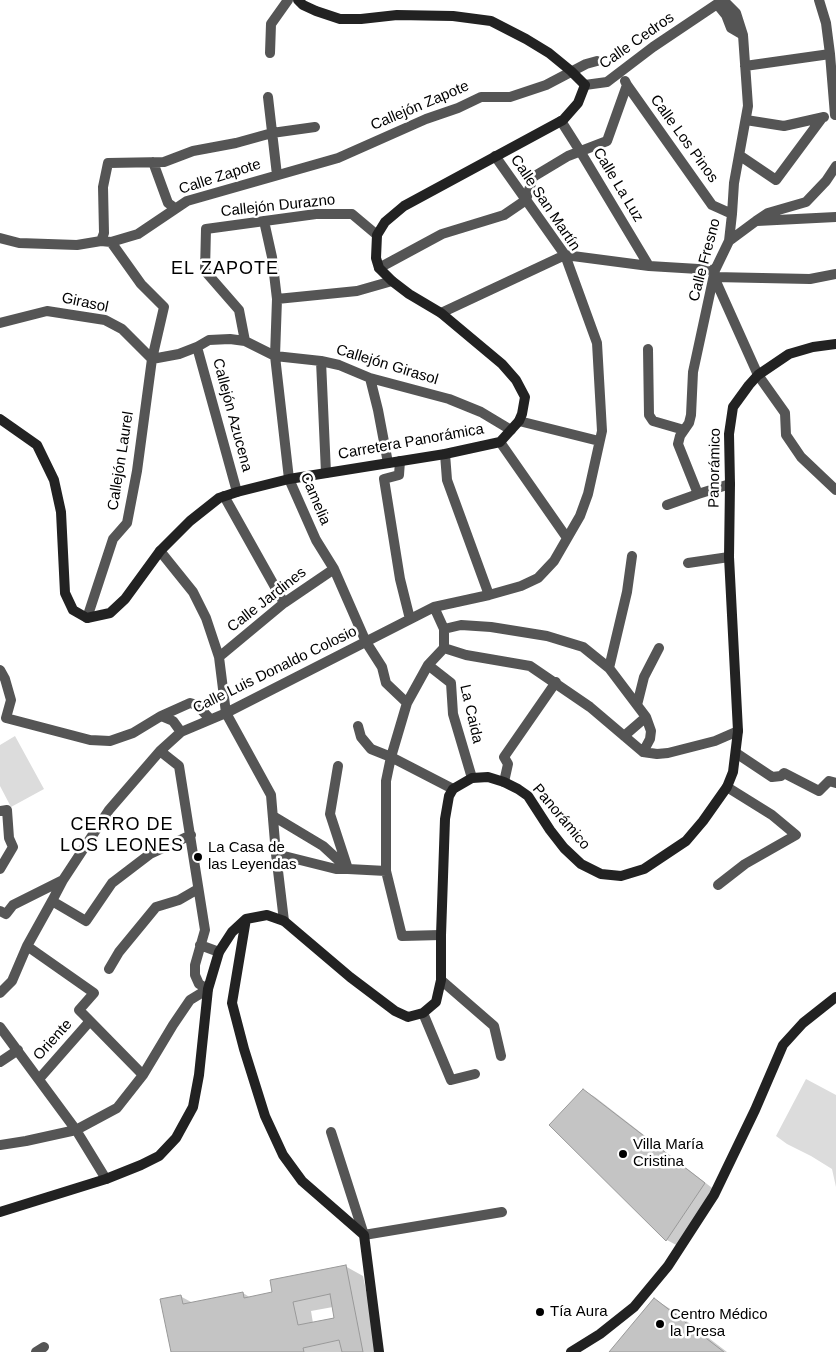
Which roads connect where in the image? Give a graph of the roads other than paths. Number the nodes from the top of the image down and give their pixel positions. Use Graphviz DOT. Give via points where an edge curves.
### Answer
graph roads {
  1 [pos="288,0"];
  2 [pos="298,0"];
  3 [pos="723,0"];
  4 [pos="819,0"];
  5 [pos="743,35"];
  6 [pos="270,53"];
  7 [pos="830,54"];
  8 [pos="597,62"];
  9 [pos="746,66"];
  10 [pos="623,70"];
  11 [pos="572,71"];
  12 [pos="626,84"];
  13 [pos="585,85"];
  14 [pos="268,97"];
  15 [pos="836,115"];
  16 [pos="822,118"];
  17 [pos="746,120"];
  18 [pos="561,121"];
  19 [pos="315,126"];
  20 [pos="272,133"];
  21 [pos="580,151"];
  22 [pos="739,155"];
  23 [pos="495,156"];
  24 [pos="338,158"];
  25 [pos="153,162"];
  26 [pos="836,166"];
  27 [pos="277,175"];
  28 [pos="831,182"];
  29 [pos="526,200"];
  30 [pos="175,208"];
  31 [pos="732,214"];
  32 [pos="836,216"];
  33 [pos="264,221"];
  34 [pos="756,221"];
  35 [pos="377,235"];
  36 [pos="0,238"];
  37 [pos="106,241"];
  38 [pos="729,241"];
  39 [pos="565,255"];
  40 [pos="649,266"];
  41 [pos="379,268"];
  42 [pos="715,274"];
  43 [pos="836,274"];
  44 [pos="392,281"];
  45 [pos="276,299"];
  46 [pos="441,313"];
  47 [pos="0,323"];
  48 [pos="245,340"];
  49 [pos="836,344"];
  50 [pos="197,347"];
  51 [pos="648,349"];
  52 [pos="275,356"];
  53 [pos="152,359"];
  54 [pos="321,361"];
  55 [pos="758,375"];
  56 [pos="370,378"];
  57 [pos="0,419"];
  58 [pos="519,421"];
  59 [pos="511,430"];
  60 [pos="684,430"];
  61 [pos="599,441"];
  62 [pos="500,442"];
  63 [pos="446,454"];
  64 [pos="400,461"];
  65 [pos="388,463"];
  66 [pos="326,472"];
  67 [pos="288,478"];
  68 [pos="730,484"];
  69 [pos="836,490"];
  70 [pos="237,492"];
  71 [pos="698,494"];
  72 [pos="224,496"];
  73 [pos="667,505"];
  74 [pos="567,538"];
  75 [pos="160,551"];
  76 [pos="632,556"];
  77 [pos="729,557"];
  78 [pos="688,563"];
  79 [pos="334,568"];
  80 [pos="489,595"];
  81 [pos="284,603"];
  82 [pos="434,607"];
  83 [pos="87,618"];
  84 [pos="410,619"];
  85 [pos="444,629"];
  86 [pos="366,642"];
  87 [pos="444,648"];
  88 [pos="658,648"];
  89 [pos="219,657"];
  90 [pos="428,665"];
  91 [pos="609,668"];
  92 [pos="0,670"];
  93 [pos="556,682"];
  94 [pos="407,703"];
  95 [pos="638,705"];
  96 [pos="226,713"];
  97 [pos="161,716"];
  98 [pos="646,717"];
  99 [pos="3,720"];
  100 [pos="210,720"];
  101 [pos="358,726"];
  102 [pos="738,731"];
  103 [pos="181,732"];
  104 [pos="624,736"];
  105 [pos="160,751"];
  106 [pos="643,752"];
  107 [pos="736,753"];
  108 [pos="391,757"];
  109 [pos="338,766"];
  110 [pos="472,778"];
  111 [pos="504,782"];
  112 [pos="836,782"];
  113 [pos="727,787"];
  114 [pos="453,789"];
  115 [pos="0,811"];
  116 [pos="273,816"];
  117 [pos="191,835"];
  118 [pos="276,854"];
  119 [pos="0,869"];
  120 [pos="348,869"];
  121 [pos="386,871"];
  122 [pos="63,880"];
  123 [pos="718,885"];
  124 [pos="198,889"];
  125 [pos="52,901"];
  126 [pos="0,911"];
  127 [pos="246,919"];
  128 [pos="284,921"];
  129 [pos="440,935"];
  130 [pos="200,945"];
  131 [pos="26,946"];
  132 [pos="218,952"];
  133 [pos="109,969"];
  134 [pos="441,980"];
  135 [pos="208,989"];
  136 [pos="0,992"];
  137 [pos="836,997"];
  138 [pos="423,1013"];
  139 [pos="90,1021"];
  140 [pos="0,1027"];
  141 [pos="18,1050"];
  142 [pos="501,1056"];
  143 [pos="0,1062"];
  144 [pos="476,1074"];
  145 [pos="143,1075"];
  146 [pos="39,1079"];
  147 [pos="76,1130"];
  148 [pos="331,1132"];
  149 [pos="0,1145"];
  150 [pos="106,1179"];
  151 [pos="0,1212"];
  152 [pos="502,1212"];
  153 [pos="364,1235"];
  154 [pos="379,1352"];
  155 [pos="571,1352"];
  1 -- 6 [label="street" via="271,24"];
  2 -- 11 [label="street" via="316,11 340,19 397,14 491,21 549,53"];
  3 -- 5 [label="street, Calle Fresno" via="736,12"];
  4 -- 7 [label="street"];
  5 -- 9 [label="street, Calle Fresno"];
  5 -- 10 [label="street, Calle Cedros" via="731,28 717,4"];
  7 -- 9 [label="street"];
  7 -- 15 [label="street"];
  8 -- 11 [label="street"];
  9 -- 17 [label="street, Calle Fresno"];
  10 -- 12 [label="street, Calle Los Pinos"];
  10 -- 13 [label="street, Calle Cedros" via="607,82"];
  11 -- 13 [label="street"];
  11 -- 24 [label="street, Callejón Zapote" via="546,85 510,97 481,97"];
  12 -- 21 [label="street" via="607,141"];
  12 -- 31 [label="street, Calle Los Pinos" via="712,205"];
  13 -- 18 [label="street" via="578,103"];
  14 -- 20 [label="street"];
  15 -- 16 [label="street"];
  16 -- 17 [label="street" via="784,126"];
  16 -- 22 [label="street" via="776,180"];
  17 -- 22 [label="street, Calle Fresno"];
  18 -- 21 [label="street, Calle La Luz"];
  18 -- 23 [label="street"];
  19 -- 20 [label="street"];
  20 -- 25 [label="street" via="193,151 164,162"];
  20 -- 27 [label="street"];
  21 -- 29 [label="street" via="533,177"];
  21 -- 40 [label="street, Calle La Luz"];
  22 -- 31 [label="street, Calle Fresno"];
  23 -- 29 [label="street, Calle San Martín"];
  23 -- 35 [label="street" via="404,206 385,222"];
  24 -- 27 [label="street, Calle Zapote"];
  25 -- 30 [label="street" via="168,204"];
  25 -- 37 [label="street" via="108,163 103,188"];
  26 -- 28 [label="street"];
  27 -- 30 [label="street, Calle Zapote" via="187,201"];
  28 -- 34 [label="street" via="806,202 768,213"];
  29 -- 39 [label="street, Calle San Martín"];
  29 -- 41 [label="street" via="504,215 442,234"];
  30 -- 37 [label="street, Calle Zapote" via="138,234"];
  31 -- 38 [label="street, Calle Fresno"];
  32 -- 34 [label="street"];
  33 -- 35 [label="street, Callejón Durazno" via="316,214 352,214"];
  33 -- 45 [label="street, Camelia"];
  33 -- 48 [label="street, Callejón Durazno" via="206,229 205,271 239,310"];
  34 -- 38 [label="street"];
  35 -- 41 [label="street"];
  36 -- 37 [label="street, Calle Zapote" via="19,243 77,245"];
  37 -- 53 [label="street" via="164,308"];
  38 -- 42 [label="street, Calle Fresno"];
  39 -- 40 [label="street"];
  39 -- 46 [label="street"];
  39 -- 61 [label="street, Calle San Martín" via="597,343 602,431"];
  40 -- 42 [label="street"];
  41 -- 44 [label="street, Carretera Panorámica"];
  42 -- 43 [label="street" via="810,279"];
  42 -- 55 [label="street"];
  42 -- 60 [label="street, Calle Fresno" via="693,372 691,416"];
  44 -- 45 [label="street" via="357,291"];
  44 -- 46 [label="street, Carretera Panorámica"];
  45 -- 52 [label="street, Camelia"];
  46 -- 58 [label="street, Carretera Panorámica" via="502,364 516,380 525,397"];
  47 -- 53 [label="street, Girasol" via="47,311 105,320 122,329"];
  48 -- 50 [label="street, Callejón Girasol" via="209,340"];
  48 -- 52 [label="street, Callejón Girasol"];
  49 -- 55 [label="street, Panorámico" via="813,346 789,354"];
  50 -- 53 [label="street, Callejón Girasol"];
  50 -- 70 [label="street, Callejón Azucena"];
  51 -- 60 [label="street" via="649,415 653,420"];
  52 -- 54 [label="street, Callejón Girasol"];
  52 -- 67 [label="street, Camelia"];
  53 -- 83 [label="street, Callejón Laurel" via="127,523 114,539"];
  54 -- 56 [label="street, Callejón Girasol"];
  54 -- 66 [label="street"];
  55 -- 68 [label="street, Panorámico" via="733,407 729,434"];
  55 -- 69 [label="street" via="785,413 786,434 801,457"];
  56 -- 59 [label="street, Callejón Girasol" via="448,399 481,412"];
  56 -- 65 [label="street"];
  57 -- 83 [label="street" via="37,445 54,480 61,512 65,594 74,610"];
  58 -- 59 [label="street, Carretera Panorámica"];
  58 -- 61 [label="street"];
  59 -- 62 [label="street, Carretera Panorámica"];
  60 -- 71 [label="street, Calle Fresno" via="678,444"];
  61 -- 74 [label="street, Calle Luis Donaldo Colosio" via="588,494"];
  62 -- 63 [label="street, Carretera Panorámica"];
  62 -- 74 [label="street"];
  63 -- 64 [label="street, Carretera Panorámica"];
  63 -- 80 [label="street" via="447,480"];
  64 -- 65 [label="street, Carretera Panorámica"];
  64 -- 84 [label="street" via="399,475 384,479 400,580"];
  65 -- 66 [label="street, Carretera Panorámica"];
  66 -- 67 [label="street, Carretera Panorámica"];
  67 -- 70 [label="street, Carretera Panorámica"];
  67 -- 79 [label="street, Camelia" via="316,540"];
  68 -- 71 [label="street"];
  68 -- 77 [label="street, Panorámico"];
  70 -- 72 [label="street, Carretera Panorámica"];
  71 -- 73 [label="street"];
  72 -- 75 [label="street, Carretera Panorámica" via="190,520"];
  72 -- 81 [label="street"];
  74 -- 80 [label="street, Calle Luis Donaldo Colosio" via="538,578"];
  75 -- 83 [label="street, Carretera Panorámica" via="120,604 110,613"];
  75 -- 89 [label="street" via="193,592"];
  76 -- 91 [label="street"];
  77 -- 78 [label="street"];
  77 -- 102 [label="street, Panorámico"];
  79 -- 81 [label="street, Calle Jardines"];
  79 -- 86 [label="street, Camelia"];
  80 -- 82 [label="street, Calle Luis Donaldo Colosio"];
  81 -- 89 [label="street, Calle Jardines"];
  82 -- 84 [label="street, Calle Luis Donaldo Colosio"];
  82 -- 85 [label="street"];
  84 -- 86 [label="street, Calle Luis Donaldo Colosio"];
  85 -- 87 [label="street"];
  85 -- 91 [label="street" via="461,625 491,627 547,636 583,647"];
  86 -- 94 [label="street, Camelia" via="382,667 386,683"];
  86 -- 96 [label="street, Calle Luis Donaldo Colosio"];
  87 -- 90 [label="street"];
  87 -- 93 [label="street" via="530,666"];
  88 -- 95 [label="street" via="644,677"];
  89 -- 96 [label="street"];
  90 -- 94 [label="street"];
  90 -- 110 [label="street, La Caida" via="451,683 453,714"];
  91 -- 95 [label="street"];
  92 -- 99 [label="street" via="11,700"];
  93 -- 104 [label="street"];
  93 -- 111 [label="street" via="504,757 508,764"];
  94 -- 108 [label="street"];
  95 -- 98 [label="street"];
  96 -- 100 [label="street, Calle Luis Donaldo Colosio"];
  96 -- 116 [label="street" via="271,794"];
  97 -- 99 [label="street" via="133,733 110,741 90,740"];
  97 -- 100 [label="street" via="190,703 197,705"];
  97 -- 103 [label="street" via="173,721"];
  98 -- 104 [label="street"];
  98 -- 106 [label="street" via="651,731"];
  100 -- 103 [label="street, Calle Luis Donaldo Colosio"];
  101 -- 108 [label="street" via="361,737 371,749"];
  102 -- 106 [label="street" via="715,741 668,753"];
  102 -- 107 [label="street, Panorámico"];
  103 -- 105 [label="street, Calle Luis Donaldo Colosio"];
  104 -- 106 [label="street"];
  105 -- 117 [label="street" via="179,766"];
  105 -- 122 [label="street, Calle Luis Donaldo Colosio" via="109,810"];
  107 -- 112 [label="street" via="772,777 784,773 819,791 830,781"];
  107 -- 113 [label="street, Panorámico"];
  108 -- 114 [label="street"];
  108 -- 121 [label="street" via="386,781"];
  109 -- 120 [label="street" via="330,814"];
  110 -- 111 [label="street, Panorámico" via="488,777"];
  110 -- 114 [label="street"];
  111 -- 113 [label="street, Panorámico" via="528,796 564,848 581,864 601,874 621,876 644,870 686,841"];
  113 -- 123 [label="street" via="772,815 796,835 745,864"];
  114 -- 129 [label="street" via="445,819"];
  115 -- 119 [label="street" via="7,810 9,838 13,847"];
  116 -- 118 [label="street"];
  116 -- 120 [label="street" via="323,846"];
  117 -- 124 [label="street"];
  117 -- 125 [label="street" via="150,854 112,883 86,921"];
  118 -- 120 [label="street"];
  118 -- 128 [label="street"];
  120 -- 121 [label="street"];
  121 -- 129 [label="street" via="402,936"];
  122 -- 125 [label="street, Calle Luis Donaldo Colosio"];
  122 -- 126 [label="street" via="13,905 6,914"];
  124 -- 130 [label="street" via="205,930"];
  124 -- 133 [label="street" via="180,900 156,907"];
  125 -- 131 [label="street, Calle Luis Donaldo Colosio"];
  127 -- 128 [label="street" via="267,915"];
  127 -- 132 [label="street"];
  127 -- 153 [label="street" via="232,1003 266,1116 302,1182"];
  128 -- 138 [label="street" via="396,1011 408,1017"];
  129 -- 134 [label="street"];
  130 -- 132 [label="street"];
  130 -- 135 [label="street" via="195,976 199,984"];
  131 -- 136 [label="street, Calle Luis Donaldo Colosio" via="12,981"];
  131 -- 139 [label="street" via="94,993 79,1010"];
  132 -- 135 [label="street"];
  134 -- 138 [label="street" via="436,1002"];
  134 -- 142 [label="street" via="494,1026"];
  135 -- 145 [label="street" via="190,1000"];
  135 -- 150 [label="street" via="193,1107 176,1138 159,1156"];
  137 -- 155 [label="street" via="803,1023 783,1045 714,1195 668,1266 634,1307"];
  138 -- 144 [label="street" via="451,1080"];
  139 -- 145 [label="street"];
  139 -- 146 [label="street, Oriente"];
  140 -- 141 [label="street"];
  141 -- 143 [label="street"];
  141 -- 146 [label="street"];
  145 -- 147 [label="street" via="118,1108"];
  146 -- 147 [label="street"];
  147 -- 149 [label="street"];
  147 -- 150 [label="street"];
  148 -- 153 [label="street"];
  150 -- 151 [label="street"];
  152 -- 153 [label="street"];
  153 -- 154 [label="street"];
}
